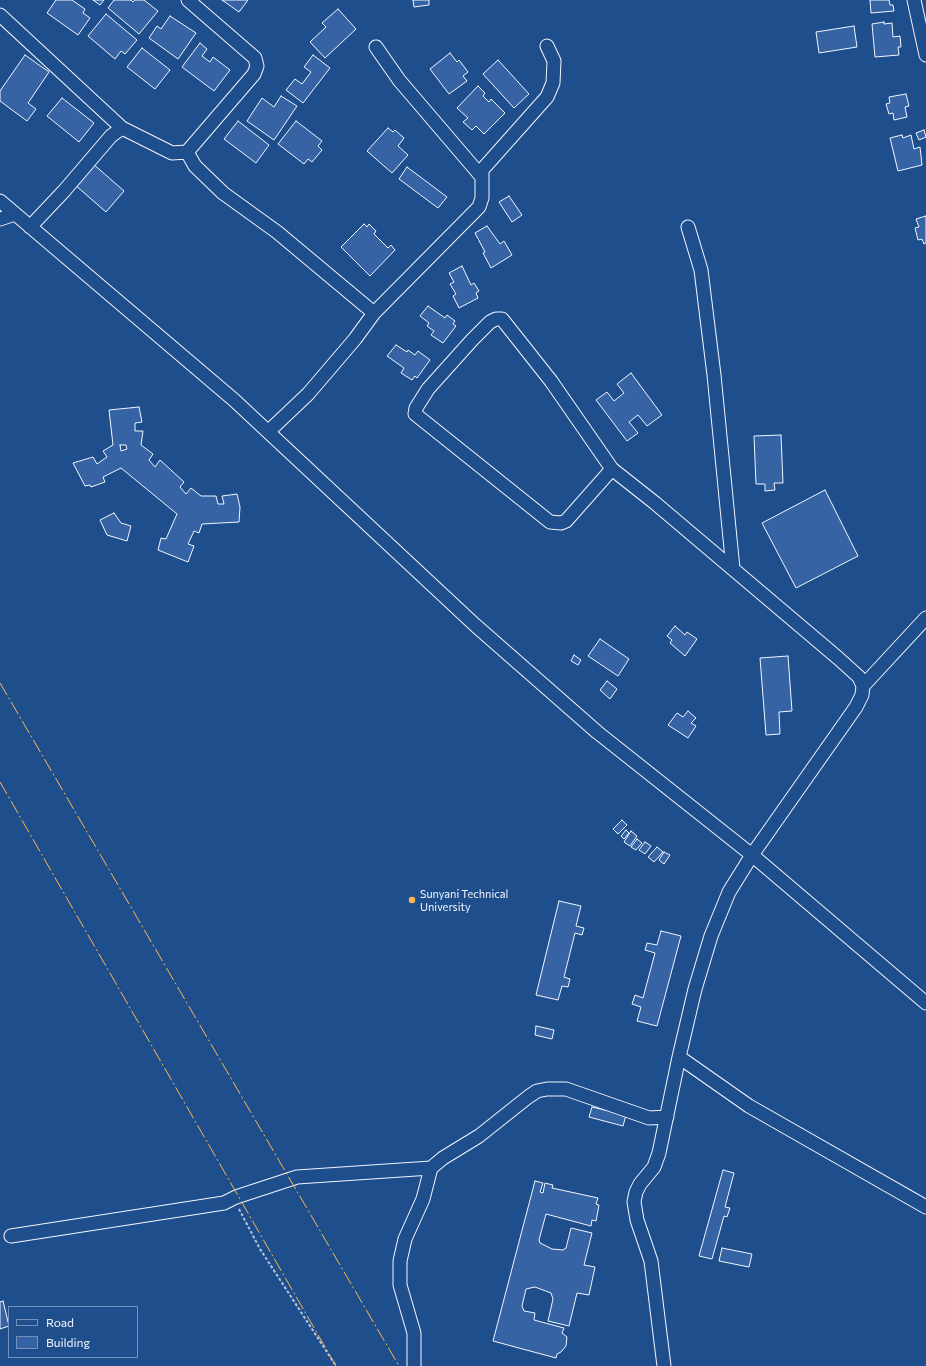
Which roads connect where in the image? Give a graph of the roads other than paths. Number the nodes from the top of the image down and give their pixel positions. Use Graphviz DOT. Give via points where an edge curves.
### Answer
graph roads {
  1 [pos="188,0"];
  2 [pos="914,0"];
  3 [pos="0,15"];
  4 [pos="547,46"];
  5 [pos="376,47"];
  6 [pos="926,55"];
  7 [pos="122,128"];
  8 [pos="187,152"];
  9 [pos="481,176"];
  10 [pos="0,201"];
  11 [pos="15,214"];
  12 [pos="0,219"];
  13 [pos="30,227"];
  14 [pos="688,227"];
  15 [pos="374,313"];
  16 [pos="269,432"];
  17 [pos="612,469"];
  18 [pos="733,569"];
  19 [pos="926,618"];
  20 [pos="863,686"];
  21 [pos="752,855"];
  22 [pos="926,1003"];
  23 [pos="678,1057"];
  24 [pos="667,1118"];
  25 [pos="431,1168"];
  26 [pos="926,1207"];
  27 [pos="11,1236"];
  28 [pos="414,1366"];
  29 [pos="664,1366"];
  1 -- 8 [label="street" via="255,58 257,66 254,74"];
  2 -- 6 [label="street"];
  3 -- 7 [label="street"];
  4 -- 9 [label="street" via="555,70 554,83 547,97 482,170"];
  5 -- 9 [label="street" via="399,80"];
  7 -- 8 [label="street" via="172,153"];
  7 -- 13 [label="street" via="111,136"];
  8 -- 15 [label="street" via="195,166 223,193 277,232"];
  9 -- 15 [label="street" via="482,198 479,207"];
  10 -- 11 [label="street"];
  11 -- 12 [label="street"];
  11 -- 13 [label="street"];
  13 -- 16 [label="street"];
  14 -- 18 [label="street" via="701,270"];
  15 -- 16 [label="street" via="308,394"];
  16 -- 21 [label="street" via="475,625 597,732"];
  17 -- 17 [label="street" via="551,381 502,319 490,322 472,340 428,390 416,408 415,414 550,522 566,521"];
  17 -- 18 [label="street"];
  18 -- 20 [label="street" via="848,667 859,677"];
  19 -- 20 [label="street"];
  20 -- 21 [label="street" via="856,707"];
  21 -- 22 [label="street"];
  21 -- 23 [label="street" via="729,892 711,936"];
  23 -- 24 [label="street"];
  23 -- 26 [label="street" via="749,1106"];
  24 -- 25 [label="street" via="649,1118 566,1089 537,1091 479,1136"];
  24 -- 29 [label="street" via="654,1166 640,1184 634,1202 637,1220 651,1261"];
  25 -- 27 [label="street" via="297,1177 224,1203"];
  25 -- 28 [label="street" via="423,1199 405,1239 400,1261 400,1285 414,1333"];
}
